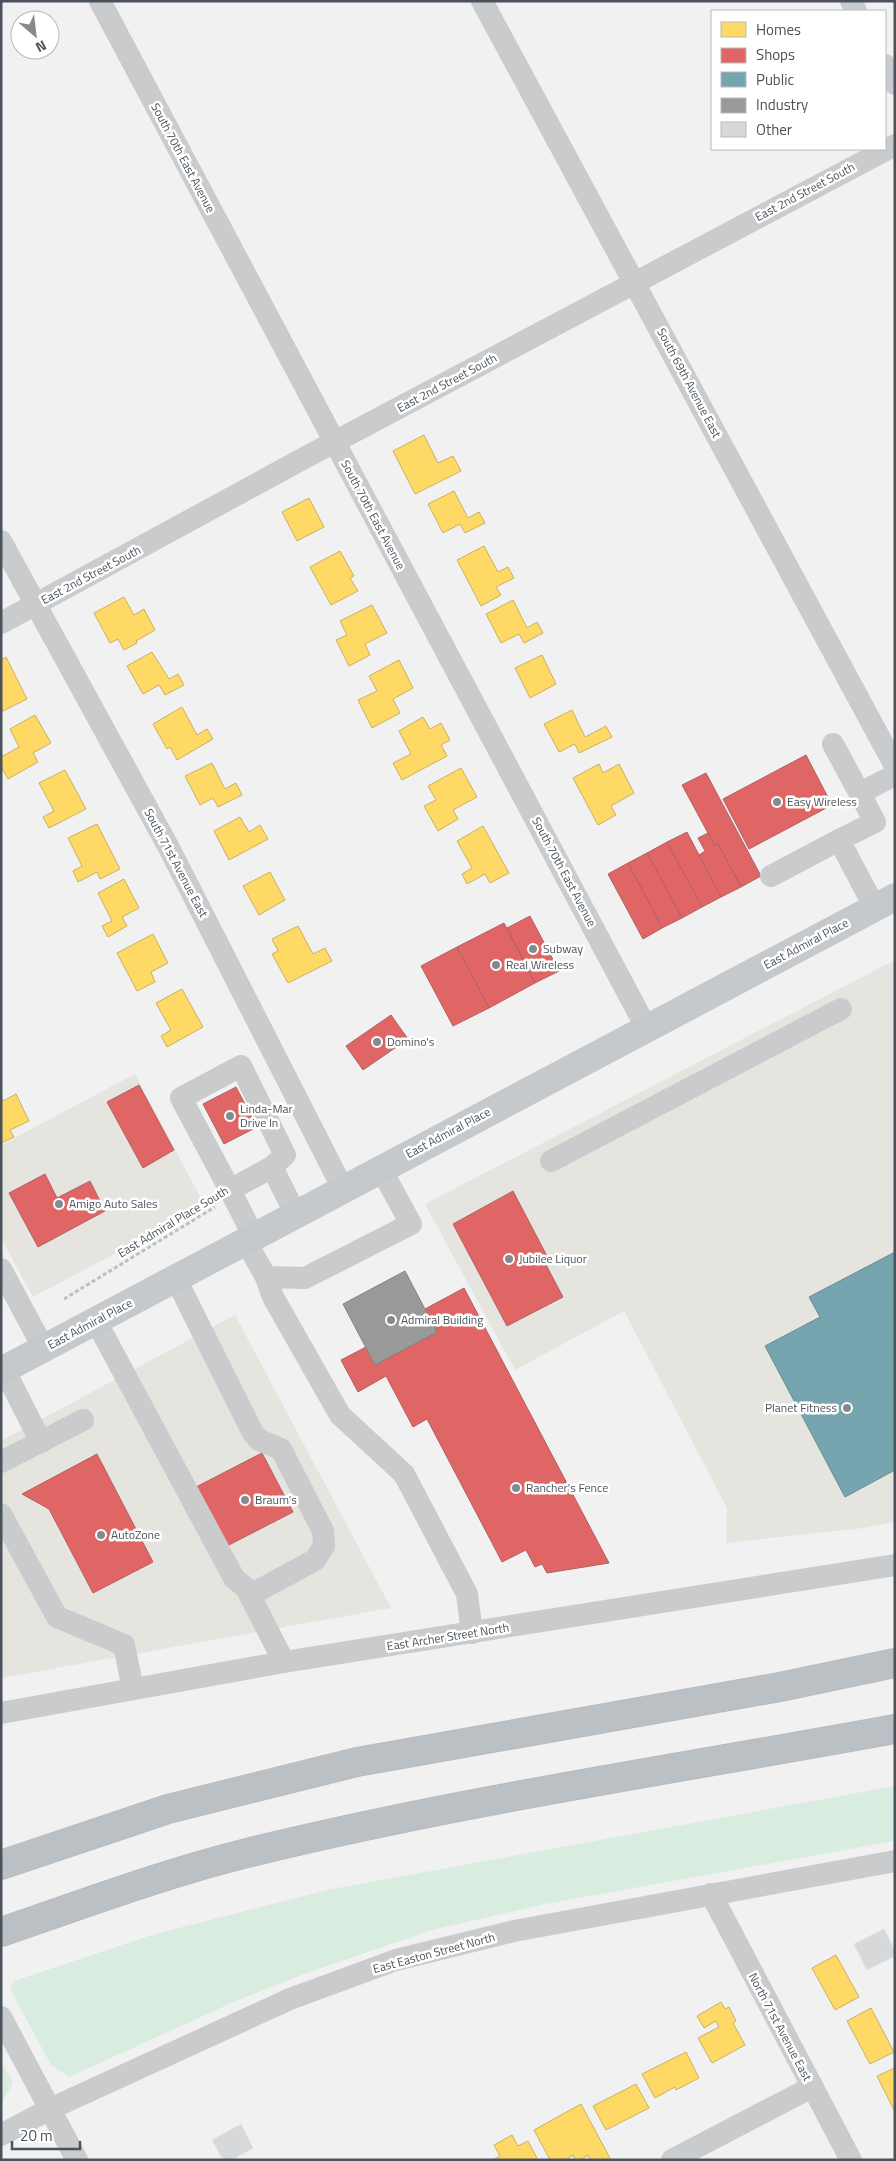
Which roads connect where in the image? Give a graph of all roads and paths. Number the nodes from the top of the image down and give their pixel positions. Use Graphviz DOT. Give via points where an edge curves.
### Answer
graph roads {
  1 [pos="100,1"];
  2 [pos="482,1"];
  3 [pos="886,67"];
  4 [pos="895,84"];
  5 [pos="886,150"];
  6 [pos="635,283"];
  7 [pos="334,443"];
  8 [pos="1,541"];
  9 [pos="35,605"];
  10 [pos="1,623"];
  11 [pos="833,744"];
  12 [pos="895,766"];
  13 [pos="895,775"];
  14 [pos="860,793"];
  15 [pos="839,840"];
  16 [pos="771,876"];
  17 [pos="885,902"];
  18 [pos="841,1009"];
  19 [pos="647,1029"];
  20 [pos="551,1161"];
  21 [pos="272,1167"];
  22 [pos="381,1169"];
  23 [pos="343,1188"];
  24 [pos="231,1193"];
  25 [pos="296,1214"];
  26 [pos="250,1239"];
  27 [pos="1,1269"];
  28 [pos="266,1277"];
  29 [pos="176,1279"];
  30 [pos="64,1299"];
  31 [pos="96,1321"];
  32 [pos="44,1349"];
  33 [pos="3,1370"];
  34 [pos="84,1420"];
  35 [pos="42,1442"];
  36 [pos="1,1462"];
  37 [pos="1,1514"];
  38 [pos="895,1565"];
  39 [pos="250,1595"];
  40 [pos="472,1633"];
  41 [pos="284,1662"];
  42 [pos="895,1663"];
  43 [pos="133,1689"];
  44 [pos="1,1713"];
  45 [pos="895,1730"];
  46 [pos="895,1861"];
  47 [pos="1,1865"];
  48 [pos="711,1894"];
  49 [pos="1,1932"];
  50 [pos="1,2017"];
  51 [pos="812,2087"];
  52 [pos="50,2109"];
  53 [pos="1,2135"];
  54 [pos="77,2160"];
  55 [pos="672,2160"];
  56 [pos="851,2160"];
  1 -- 7 [label="street, South 70th East Avenue"];
  2 -- 6 [label="street, South 69th Avenue East"];
  3 -- 4 [label="street"];
  5 -- 6 [label="street, East 2nd Street South"];
  6 -- 7 [label="street, East 2nd Street South"];
  6 -- 12 [label="street, South 69th Avenue East"];
  7 -- 9 [label="street, East 2nd Street South"];
  7 -- 19 [label="street, South 70th East Avenue"];
  8 -- 9 [label="street, South 71st Avenue East"];
  9 -- 10 [label="street, East 2nd Street South"];
  9 -- 23 [label="street, South 71st Avenue East" via="169,848"];
  11 -- 14 [label="street"];
  13 -- 14 [label="street"];
  14 -- 15 [label="street" via="875,822"];
  15 -- 16 [label="street"];
  15 -- 17 [label="street"];
  17 -- 19 [label="main road, East Admiral Place"];
  18 -- 20 [label="street"];
  19 -- 22 [label="main road, East Admiral Place"];
  21 -- 24 [label="street"];
  21 -- 24 [label="street" via="285,1155 241,1066 181,1098"];
  21 -- 25 [label="street"];
  22 -- 23 [label="main road, East Admiral Place"];
  22 -- 28 [label="street" via="411,1224 305,1278"];
  23 -- 25 [label="main road, East Admiral Place"];
  24 -- 26 [label="street"];
  24 -- 30 [label="path, East Admiral Place South"];
  25 -- 26 [label="main road, East Admiral Place"];
  26 -- 28 [label="street"];
  26 -- 29 [label="main road, East Admiral Place"];
  27 -- 32 [label="street"];
  28 -- 40 [label="street" via="272,1297 340,1415 404,1474 467,1594"];
  29 -- 31 [label="main road, East Admiral Place"];
  29 -- 39 [label="street" via="253,1433 259,1440 281,1449 323,1531 324,1546 314,1560"];
  31 -- 32 [label="main road, East Admiral Place"];
  31 -- 39 [label="street" via="234,1578"];
  32 -- 33 [label="main road, East Admiral Place"];
  33 -- 35 [label="street"];
  34 -- 35 [label="street"];
  35 -- 36 [label="street"];
  37 -- 43 [label="street" via="57,1617 124,1645"];
  38 -- 40 [label="street, East Archer Street North"];
  39 -- 41 [label="street"];
  40 -- 41 [label="street, East Archer Street North"];
  41 -- 43 [label="street, East Archer Street North"];
  42 -- 47 [label="highway" via="780,1687 357,1762 168,1809"];
  43 -- 44 [label="street, East Archer Street North"];
  45 -- 49 [label="highway" via="419,1815 335,1833 131,1887"];
  46 -- 48 [label="street, East Easton Street North"];
  48 -- 51 [label="street, North 71st Avenue East"];
  48 -- 52 [label="street, East Easton Street North" via="514,1931 396,1960 290,1999"];
  50 -- 52 [label="street"];
  51 -- 55 [label="street"];
  51 -- 56 [label="street, North 71st Avenue East"];
  52 -- 53 [label="street, East Easton Street North"];
  52 -- 54 [label="street"];
}
